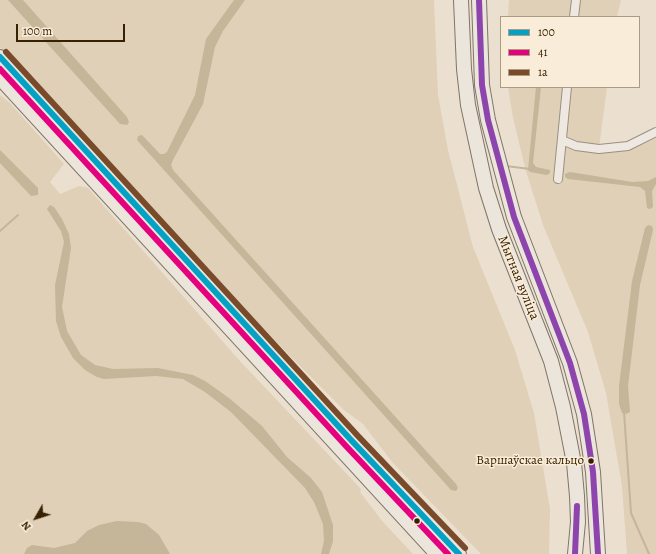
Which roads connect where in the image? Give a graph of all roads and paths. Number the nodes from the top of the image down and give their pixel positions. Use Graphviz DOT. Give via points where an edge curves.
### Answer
graph roads {
  1 [pos="461,0"];
  2 [pos="479,0"];
  3 [pos="576,0"];
  4 [pos="574,16"];
  5 [pos="0,57"];
  6 [pos="0,78"];
  7 [pos="567,88"];
  8 [pos="656,132"];
  9 [pos="562,140"];
  10 [pos="558,179"];
  11 [pos="437,554"];
  12 [pos="459,554"];
  13 [pos="575,554"];
  14 [pos="598,554"];
  1 -- 13 [label="highway, Мытная вуліца" via="468,105 486,188 499,229 550,361 563,407 574,463 577,496"];
  2 -- 14 [label="highway, Мытная вуліца" via="482,85 488,120 514,217 570,363 584,414 593,472"];
  3 -- 4 [label="street"];
  5 -- 12 [label="highway"];
  6 -- 11 [label="highway"];
  7 -- 9 [label="street"];
  8 -- 9 [label="street" via="628,146 599,149 576,146"];
  9 -- 10 [label="street"];
}
